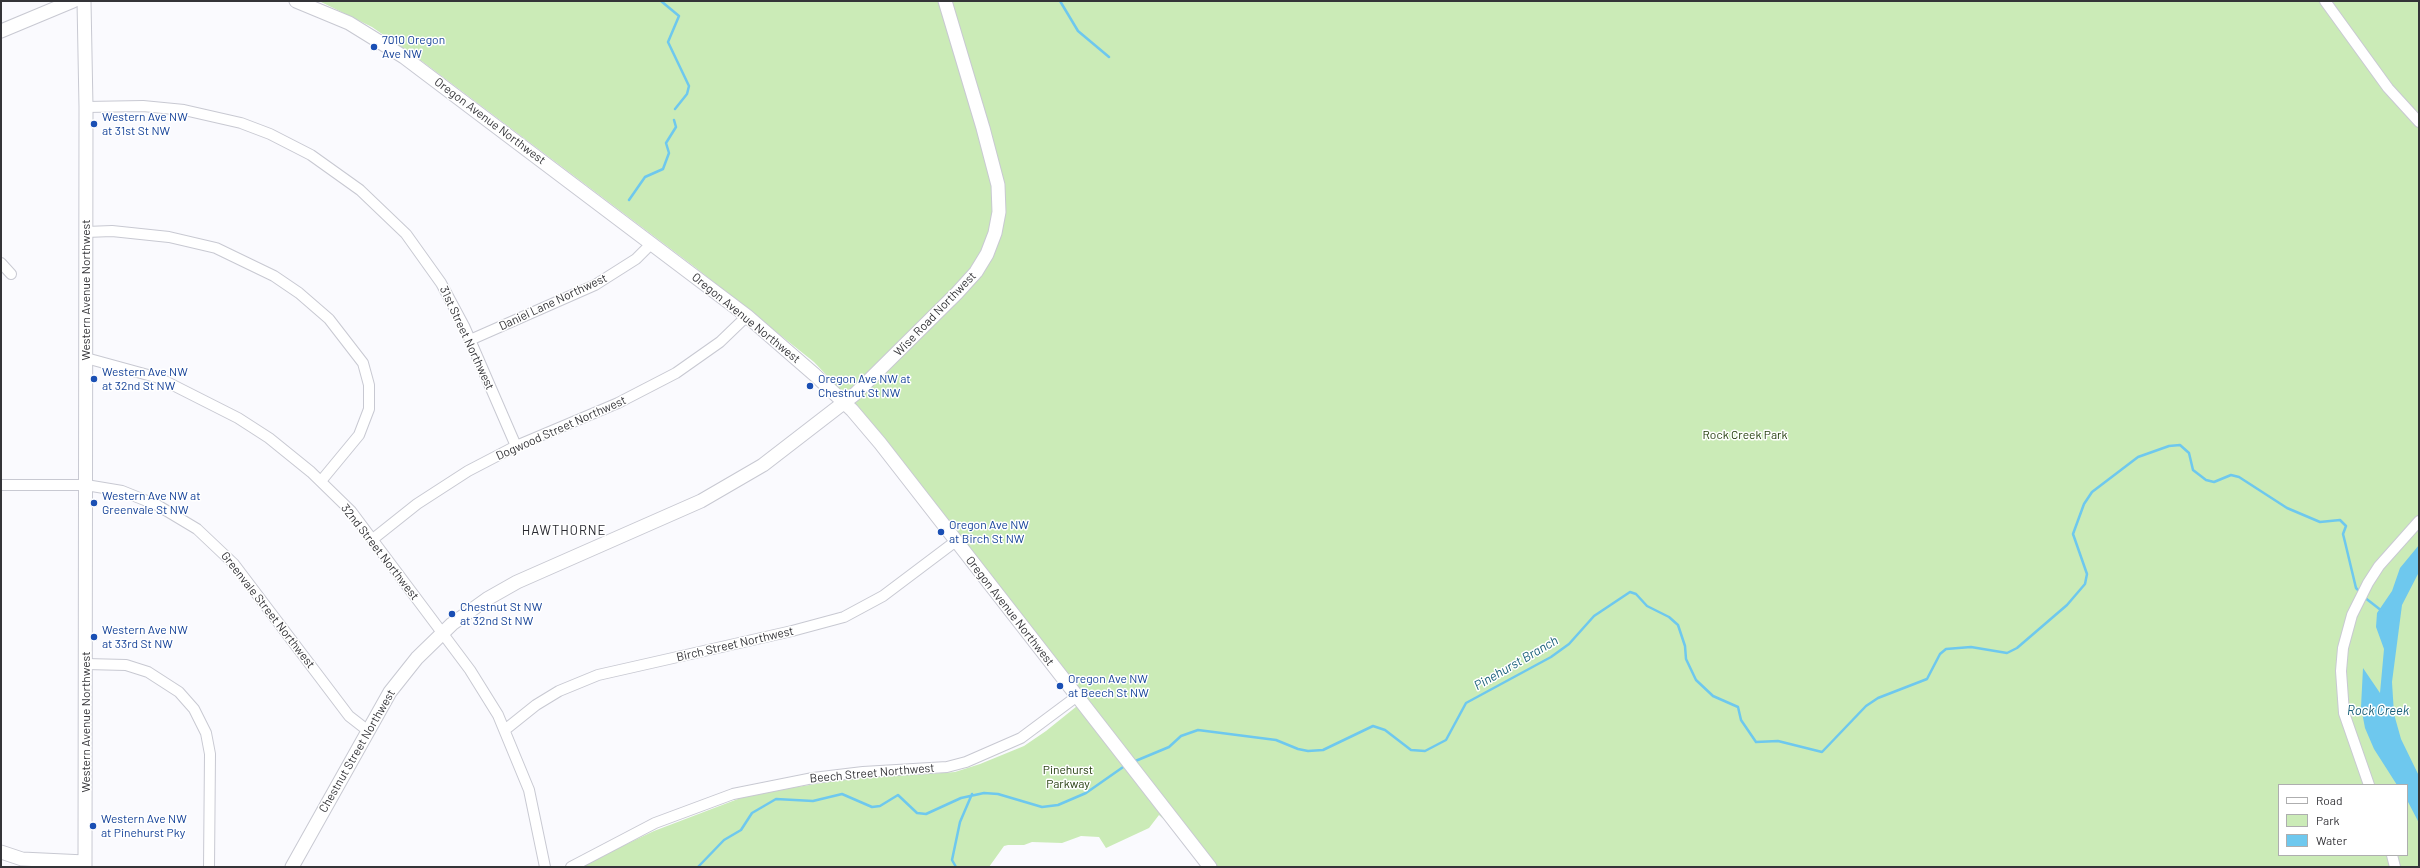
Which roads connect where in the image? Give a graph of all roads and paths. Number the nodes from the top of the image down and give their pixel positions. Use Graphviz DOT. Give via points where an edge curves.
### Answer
graph roads {
  1 [pos="73,1"];
  2 [pos="84,1"];
  3 [pos="296,1"];
  4 [pos="944,1"];
  5 [pos="2325,1"];
  6 [pos="1,31"];
  7 [pos="86,107"];
  8 [pos="2419,122"];
  9 [pos="86,232"];
  10 [pos="651,244"];
  11 [pos="1,263"];
  12 [pos="11,274"];
  13 [pos="747,316"];
  14 [pos="470,340"];
  15 [pos="86,358"];
  16 [pos="844,403"];
  17 [pos="516,446"];
  18 [pos="320,481"];
  19 [pos="1,485"];
  20 [pos="86,485"];
  21 [pos="2419,521"];
  22 [pos="373,539"];
  23 [pos="956,541"];
  24 [pos="442,633"];
  25 [pos="86,664"];
  26 [pos="1076,697"];
  27 [pos="506,729"];
  28 [pos="367,730"];
  29 [pos="2369,784"];
  30 [pos="1,852"];
  31 [pos="2392,856"];
  32 [pos="85,864"];
  33 [pos="209,867"];
  34 [pos="292,867"];
  35 [pos="545,867"];
  36 [pos="571,867"];
  37 [pos="1210,867"];
  38 [pos="2395,867"];
  1 -- 6 [label="street"];
  2 -- 7 [label="street, Western Avenue Northwest"];
  3 -- 10 [label="street, Oregon Avenue Northwest" via="349,23 404,57"];
  4 -- 16 [label="street, Wise Road Northwest" via="995,172 999,208 995,233 987,254 967,284"];
  5 -- 8 [label="street" via="2388,88"];
  7 -- 9 [label="street, Western Avenue Northwest"];
  7 -- 14 [label="street, 31st Street Northwest" via="143,106 200,113 255,128 311,155 369,197 406,234 441,283"];
  9 -- 15 [label="street, Western Avenue Northwest"];
  9 -- 18 [label="street" via="112,231 169,237 216,248 287,284 333,323 363,363 369,385 369,409 360,435"];
  10 -- 13 [label="street, Oregon Avenue Northwest"];
  10 -- 14 [label="street, Daniel Lane Northwest" via="636,259 595,285"];
  11 -- 12 [label="street"];
  13 -- 16 [label="street, Oregon Avenue Northwest"];
  13 -- 17 [label="street, Dogwood Street Northwest" via="706,353 662,381 618,403"];
  14 -- 17 [label="street, 31st Street Northwest"];
  15 -- 18 [label="street, 32nd Street Northwest" via="159,378 201,398 269,438"];
  15 -- 20 [label="street, Western Avenue Northwest"];
  16 -- 23 [label="street, Oregon Avenue Northwest" via="880,443"];
  16 -- 24 [label="street, Chestnut Street Northwest" via="773,458 724,489 517,582 470,610"];
  17 -- 22 [label="street, Dogwood Street Northwest" via="448,482"];
  18 -- 22 [label="street, 32nd Street Northwest" via="351,511"];
  19 -- 20 [label="street, Greenvale Street Northwest"];
  20 -- 25 [label="street, Western Avenue Northwest"];
  20 -- 28 [label="street, Greenvale Street Northwest" via="122,491 143,498 177,516 210,539 245,578 349,716"];
  21 -- 29 [label="street" via="2379,566 2368,583 2356,605 2348,628 2342,658 2342,696 2347,725"];
  22 -- 24 [label="street, 32nd Street Northwest"];
  23 -- 26 [label="street, Oregon Avenue Northwest"];
  23 -- 27 [label="street, Birch Street Northwest" via="882,596 844,617 598,676 560,691 536,705"];
  24 -- 27 [label="street, 32nd Street Northwest" via="482,688"];
  24 -- 28 [label="street, Chestnut Street Northwest" via="416,658 396,683"];
  25 -- 32 [label="street, Western Avenue Northwest"];
  25 -- 33 [label="street" via="126,665 148,672 174,688 194,709 206,733 210,754"];
  26 -- 36 [label="street, Beech Street Northwest" via="1010,745 966,762 937,768 856,772 739,792 655,823"];
  26 -- 37 [label="street, Oregon Avenue Northwest"];
  27 -- 35 [label="street, 32nd Street Northwest" via="530,795"];
  28 -- 34 [label="street, Chestnut Street Northwest"];
  30 -- 32 [label="street" via="22,859"];
  31 -- 38 [label="street"];
}
